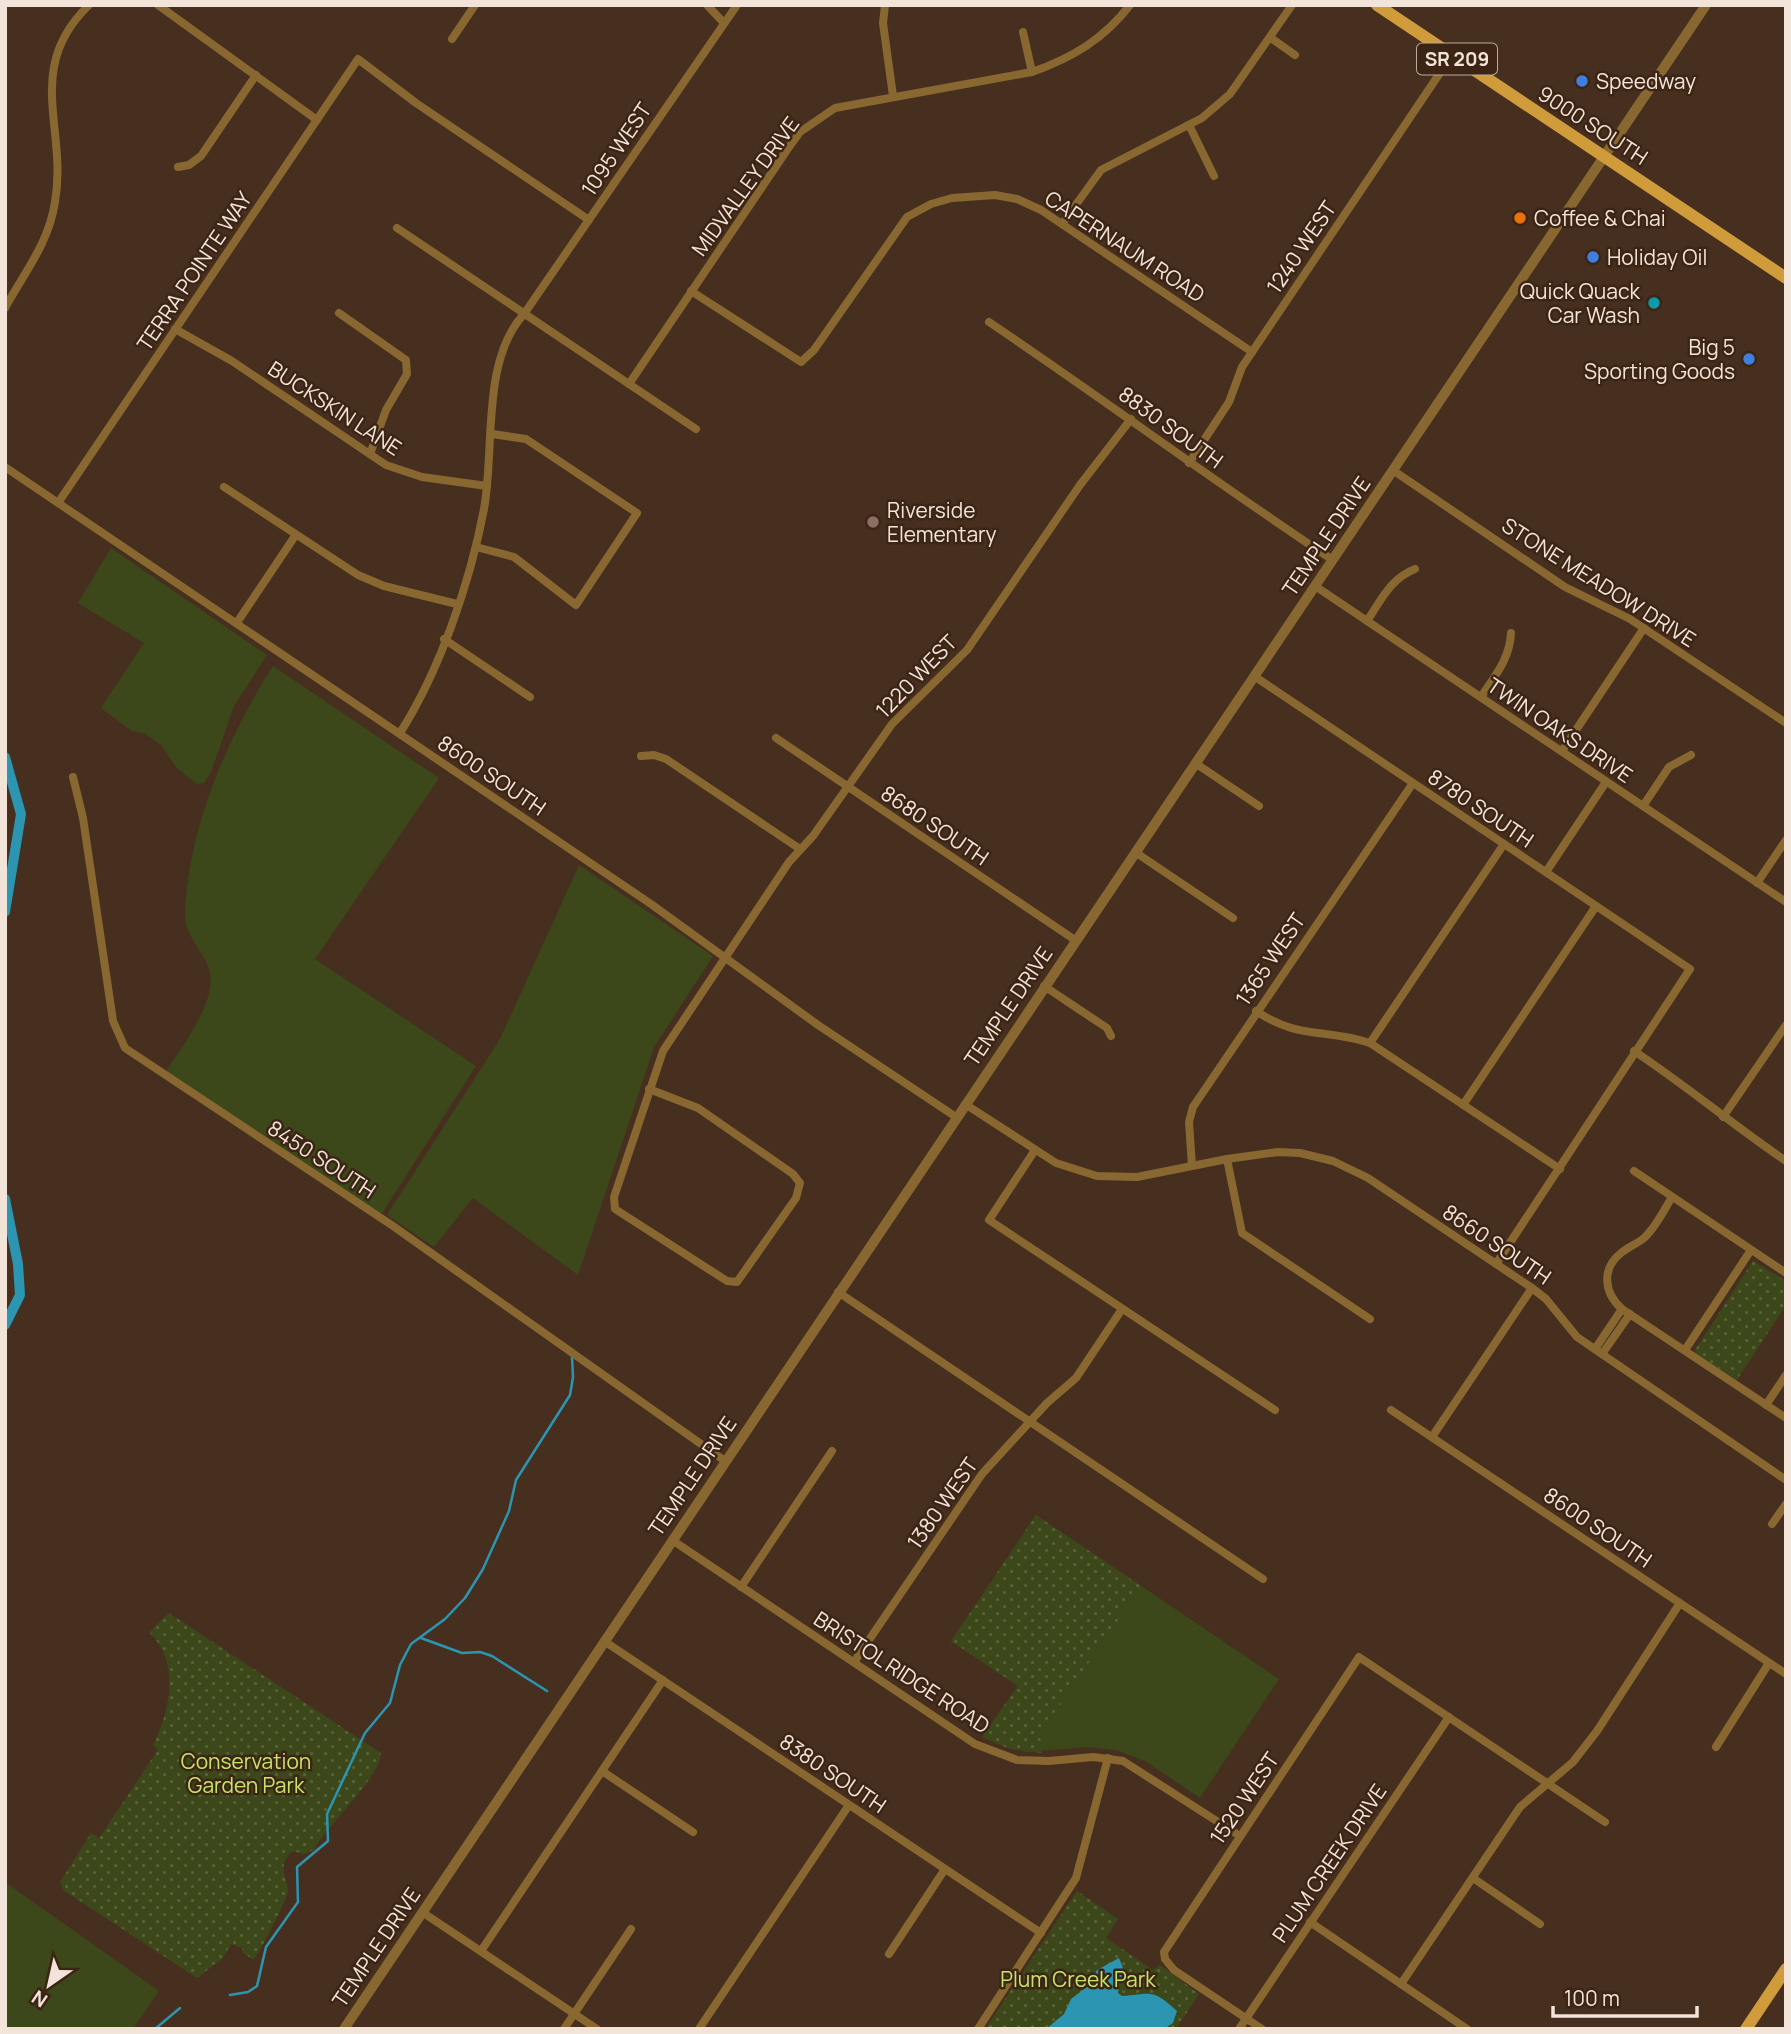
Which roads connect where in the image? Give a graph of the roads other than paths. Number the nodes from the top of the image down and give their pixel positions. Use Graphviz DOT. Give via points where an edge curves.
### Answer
graph roads {
  1 [pos="89,5"];
  2 [pos="158,5"];
  3 [pos="475,5"];
  4 [pos="707,5"];
  5 [pos="737,5"];
  6 [pos="885,5"];
  7 [pos="1130,5"];
  8 [pos="1292,5"];
  9 [pos="1377,5"];
  10 [pos="1706,5"];
  11 [pos="723,22"];
  12 [pos="1023,32"];
  13 [pos="1270,38"];
  14 [pos="452,39"];
  15 [pos="1295,55"];
  16 [pos="1452,55"];
  17 [pos="1032,72"];
  18 [pos="256,75"];
  19 [pos="893,96"];
  20 [pos="317,120"];
  21 [pos="1189,125"];
  22 [pos="1605,155"];
  23 [pos="178,167"];
  24 [pos="1214,176"];
  25 [pos="589,220"];
  26 [pos="1062,224"];
  27 [pos="397,228"];
  28 [pos="1786,278"];
  29 [pos="691,291"];
  30 [pos="5,308"];
  31 [pos="340,313"];
  32 [pos="524,314"];
  33 [pos="989,322"];
  34 [pos="175,329"];
  35 [pos="1252,352"];
  36 [pos="629,384"];
  37 [pos="1131,419"];
  38 [pos="696,429"];
  39 [pos="492,434"];
  40 [pos="370,454"];
  41 [pos="1189,463"];
  42 [pos="5,467"];
  43 [pos="1394,471"];
  44 [pos="487,486"];
  45 [pos="224,487"];
  46 [pos="58,503"];
  47 [pos="296,536"];
  48 [pos="476,547"];
  49 [pos="1333,560"];
  50 [pos="1415,569"];
  51 [pos="1315,586"];
  52 [pos="457,604"];
  53 [pos="238,621"];
  54 [pos="1367,621"];
  55 [pos="1644,628"];
  56 [pos="1511,633"];
  57 [pos="444,639"];
  58 [pos="1254,676"];
  59 [pos="530,697"];
  60 [pos="1481,698"];
  61 [pos="1786,723"];
  62 [pos="400,733"];
  63 [pos="776,738"];
  64 [pos="1562,751"];
  65 [pos="1691,755"];
  66 [pos="641,756"];
  67 [pos="1195,763"];
  68 [pos="72,777"];
  69 [pos="1606,782"];
  70 [pos="1413,783"];
  71 [pos="848,787"];
  72 [pos="1259,806"];
  73 [pos="1643,806"];
  74 [pos="1786,840"];
  75 [pos="1504,844"];
  76 [pos="800,849"];
  77 [pos="1135,852"];
  78 [pos="1546,872"];
  79 [pos="1757,883"];
  80 [pos="1786,902"];
  81 [pos="1596,906"];
  82 [pos="1233,918"];
  83 [pos="1075,940"];
  84 [pos="725,956"];
  85 [pos="1044,986"];
  86 [pos="1256,1012"];
  87 [pos="1786,1025"];
  88 [pos="1111,1036"];
  89 [pos="1370,1043"];
  90 [pos="1634,1051"];
  91 [pos="649,1089"];
  92 [pos="965,1104"];
  93 [pos="1463,1105"];
  94 [pos="956,1117"];
  95 [pos="1723,1117"];
  96 [pos="1035,1150"];
  97 [pos="1227,1158"];
  98 [pos="1786,1161"];
  99 [pos="1192,1166"];
  100 [pos="1560,1169"];
  101 [pos="1634,1171"];
  102 [pos="1672,1197"];
  103 [pos="1751,1250"];
  104 [pos="1496,1264"];
  105 [pos="1786,1273"];
  106 [pos="1532,1288"];
  107 [pos="838,1293"];
  108 [pos="1122,1309"];
  109 [pos="1626,1311"];
  110 [pos="1370,1319"];
  111 [pos="1685,1350"];
  112 [pos="1599,1352"];
  113 [pos="1786,1375"];
  114 [pos="1766,1405"];
  115 [pos="1275,1410"];
  116 [pos="1391,1410"];
  117 [pos="1786,1418"];
  118 [pos="1031,1423"];
  119 [pos="1432,1437"];
  120 [pos="832,1451"];
  121 [pos="725,1461"];
  122 [pos="1786,1480"];
  123 [pos="1786,1504"];
  124 [pos="1772,1524"];
  125 [pos="672,1540"];
  126 [pos="1263,1579"];
  127 [pos="741,1587"];
  128 [pos="1680,1603"];
  129 [pos="604,1641"];
  130 [pos="854,1662"];
  131 [pos="1769,1662"];
  132 [pos="1786,1674"];
  133 [pos="663,1680"];
  134 [pos="1449,1717"];
  135 [pos="1716,1747"];
  136 [pos="1108,1758"];
  137 [pos="602,1771"];
  138 [pos="1548,1784"];
  139 [pos="849,1805"];
  140 [pos="1605,1822"];
  141 [pos="693,1832"];
  142 [pos="1240,1836"];
  143 [pos="945,1869"];
  144 [pos="1473,1878"];
  145 [pos="422,1912"];
  146 [pos="1310,1922"];
  147 [pos="1540,1924"];
  148 [pos="631,1929"];
  149 [pos="1041,1933"];
  150 [pos="481,1951"];
  151 [pos="889,1954"];
  152 [pos="1786,1969"];
  153 [pos="1401,1984"];
  154 [pos="574,2013"];
  155 [pos="1246,2018"];
  156 [pos="344,2029"];
  157 [pos="564,2029"];
  158 [pos="597,2029"];
  159 [pos="699,2029"];
  160 [pos="978,2029"];
  161 [pos="1239,2029"];
  162 [pos="1262,2029"];
  163 [pos="1468,2029"];
  164 [pos="1746,2029"];
  1 -- 30 [label="street" via="64,36 51,75 58,176 52,218 38,254"];
  2 -- 18 [label="street"];
  3 -- 14 [label="street"];
  4 -- 11 [label="street"];
  5 -- 11 [label="street, 1095 WEST"];
  6 -- 19 [label="street" via="883,23"];
  7 -- 17 [label="street, MIDVALLEY DRIVE" via="1086,48"];
  8 -- 13 [label="street"];
  9 -- 16 [label="main road, 9000 SOUTH / SR 209"];
  10 -- 22 [label="street, TEMPLE DRIVE"];
  11 -- 25 [label="street, 1095 WEST"];
  12 -- 17 [label="street"];
  13 -- 15 [label="street"];
  13 -- 21 [label="street" via="1230,94"];
  16 -- 22 [label="main road, 9000 SOUTH / SR 209"];
  16 -- 35 [label="street, 1240 WEST"];
  17 -- 19 [label="street, MIDVALLEY DRIVE"];
  18 -- 20 [label="street"];
  18 -- 23 [label="street" via="201,156"];
  19 -- 29 [label="street, MIDVALLEY DRIVE" via="835,108 800,132"];
  20 -- 25 [label="street, TERRA POINTE WAY" via="358,59 415,103"];
  20 -- 34 [label="street, TERRA POINTE WAY"];
  21 -- 24 [label="street"];
  21 -- 26 [label="street" via="1101,170"];
  22 -- 28 [label="main road, 9000 SOUTH / SR 209"];
  22 -- 43 [label="street, TEMPLE DRIVE"];
  25 -- 32 [label="street, 1095 WEST"];
  26 -- 29 [label="street, CAPERNAUM ROAD" via="1029,205 995,195 953,198 918,210 896,229 814,350 801,362"];
  26 -- 35 [label="street, CAPERNAUM ROAD"];
  27 -- 32 [label="street"];
  29 -- 36 [label="street, MIDVALLEY DRIVE"];
  31 -- 40 [label="street" via="407,360 407,374 386,410"];
  32 -- 36 [label="street"];
  32 -- 39 [label="street, 1095 WEST" via="511,328 499,363"];
  33 -- 37 [label="street, 8830 SOUTH"];
  34 -- 40 [label="street, BUCKSKIN LANE" via="232,361"];
  34 -- 46 [label="street, TERRA POINTE WAY"];
  35 -- 41 [label="street, 1240 WEST" via="1229,402"];
  36 -- 38 [label="street"];
  37 -- 41 [label="street, 8830 SOUTH"];
  37 -- 71 [label="street, 1220 WEST" via="967,650 892,724"];
  39 -- 44 [label="street, 1095 WEST"];
  39 -- 48 [label="street" via="526,439 637,513 576,604 514,557"];
  40 -- 44 [label="street, BUCKSKIN LANE" via="386,465 422,477"];
  41 -- 49 [label="street, 8830 SOUTH"];
  42 -- 46 [label="street, 8600 SOUTH"];
  43 -- 49 [label="street, TEMPLE DRIVE"];
  43 -- 55 [label="street, STONE MEADOW DRIVE" via="1565,587"];
  44 -- 48 [label="street, 1095 WEST"];
  45 -- 47 [label="street"];
  46 -- 53 [label="street, 8600 SOUTH"];
  47 -- 52 [label="street" via="376,582"];
  47 -- 53 [label="street"];
  48 -- 52 [label="street, 1095 WEST"];
  49 -- 51 [label="street, TEMPLE DRIVE"];
  50 -- 54 [label="street" via="1392,582"];
  51 -- 54 [label="street, TWIN OAKS DRIVE"];
  51 -- 58 [label="street, TEMPLE DRIVE"];
  52 -- 57 [label="street, 1095 WEST"];
  53 -- 62 [label="street, 8600 SOUTH"];
  54 -- 60 [label="street, TWIN OAKS DRIVE"];
  55 -- 61 [label="street, STONE MEADOW DRIVE"];
  55 -- 64 [label="street"];
  56 -- 60 [label="street" via="1505,661"];
  57 -- 59 [label="street"];
  57 -- 62 [label="street, 1095 WEST" via="421,698"];
  58 -- 67 [label="street, TEMPLE DRIVE"];
  58 -- 70 [label="street, 8780 SOUTH"];
  60 -- 64 [label="street, TWIN OAKS DRIVE"];
  62 -- 84 [label="street, 8600 SOUTH"];
  63 -- 71 [label="street, 8680 SOUTH"];
  64 -- 69 [label="street, TWIN OAKS DRIVE"];
  65 -- 73 [label="street" via="1669,767"];
  66 -- 76 [label="street" via="666,759"];
  67 -- 72 [label="street"];
  67 -- 77 [label="street, TEMPLE DRIVE"];
  68 -- 121 [label="street, 8450 SOUTH" via="83,818 113,1021 125,1048 393,1226"];
  69 -- 73 [label="street, TWIN OAKS DRIVE"];
  69 -- 78 [label="street"];
  70 -- 75 [label="street, 8780 SOUTH"];
  70 -- 86 [label="street, 1365 WEST"];
  71 -- 76 [label="street, 1220 WEST"];
  71 -- 83 [label="street, 8680 SOUTH"];
  73 -- 79 [label="street, TWIN OAKS DRIVE"];
  74 -- 79 [label="street"];
  75 -- 78 [label="street, 8780 SOUTH"];
  75 -- 89 [label="street"];
  76 -- 84 [label="street, 1220 WEST"];
  77 -- 82 [label="street"];
  77 -- 83 [label="street, TEMPLE DRIVE"];
  78 -- 81 [label="street, 8780 SOUTH"];
  79 -- 80 [label="street, TWIN OAKS DRIVE"];
  81 -- 90 [label="street, 8780 SOUTH" via="1690,968"];
  81 -- 93 [label="street"];
  83 -- 85 [label="street, TEMPLE DRIVE"];
  84 -- 91 [label="street, 1220 WEST" via="668,1040"];
  84 -- 94 [label="street, 8600 SOUTH"];
  85 -- 88 [label="street" via="1107,1028"];
  85 -- 92 [label="street, TEMPLE DRIVE"];
  86 -- 89 [label="street" via="1286,1029"];
  86 -- 99 [label="street, 1365 WEST" via="1193,1107 1189,1122"];
  87 -- 95 [label="street"];
  89 -- 93 [label="street"];
  90 -- 95 [label="street"];
  90 -- 100 [label="street"];
  91 -- 91 [label="street, 1220 WEST" via="698,1108 793,1174 800,1186 737,1282 724,1279 615,1209 614,1197"];
  92 -- 94 [label="street, TEMPLE DRIVE"];
  92 -- 96 [label="street, 8660 SOUTH"];
  93 -- 100 [label="street"];
  94 -- 107 [label="street, TEMPLE DRIVE"];
  95 -- 98 [label="street"];
  96 -- 99 [label="street, 8660 SOUTH" via="1056,1163 1097,1176 1137,1177"];
  96 -- 108 [label="street" via="989,1220"];
  97 -- 99 [label="street, 8660 SOUTH"];
  97 -- 104 [label="street, 8660 SOUTH" via="1278,1152 1333,1161 1368,1178"];
  97 -- 110 [label="street" via="1242,1233"];
  100 -- 104 [label="street"];
  101 -- 102 [label="street"];
  102 -- 103 [label="street"];
  102 -- 109 [label="street" via="1645,1237 1610,1264 1610,1295"];
  103 -- 105 [label="street"];
  103 -- 111 [label="street"];
  104 -- 106 [label="street, 8660 SOUTH"];
  106 -- 112 [label="street, 8660 SOUTH" via="1546,1298 1569,1331"];
  106 -- 119 [label="street"];
  107 -- 118 [label="street"];
  107 -- 121 [label="street, TEMPLE DRIVE"];
  108 -- 115 [label="street"];
  108 -- 118 [label="street, 1380 WEST" via="1076,1378"];
  109 -- 111 [label="street"];
  109 -- 112 [label="street"];
  111 -- 114 [label="street"];
  112 -- 122 [label="street, 8660 SOUTH"];
  113 -- 114 [label="street"];
  114 -- 117 [label="street"];
  116 -- 119 [label="street, 8600 SOUTH"];
  118 -- 126 [label="street"];
  118 -- 130 [label="street, 1380 WEST" via="982,1474"];
  119 -- 128 [label="street, 8600 SOUTH"];
  120 -- 127 [label="street"];
  121 -- 125 [label="street, TEMPLE DRIVE"];
  123 -- 124 [label="street"];
  125 -- 127 [label="street, BRISTOL RIDGE ROAD"];
  125 -- 129 [label="street, TEMPLE DRIVE"];
  127 -- 130 [label="street, BRISTOL RIDGE ROAD"];
  128 -- 131 [label="street, 8600 SOUTH"];
  128 -- 138 [label="street" via="1592,1738"];
  129 -- 133 [label="street, 8380 SOUTH"];
  129 -- 145 [label="street, TEMPLE DRIVE"];
  130 -- 136 [label="street, BRISTOL RIDGE ROAD" via="998,1755 1032,1762"];
  131 -- 132 [label="street, 8600 SOUTH"];
  131 -- 135 [label="street"];
  133 -- 137 [label="street"];
  133 -- 139 [label="street, 8380 SOUTH"];
  134 -- 138 [label="street"];
  134 -- 142 [label="street, 1520 WEST" via="1359,1657"];
  134 -- 146 [label="street, PLUM CREEK DRIVE"];
  136 -- 142 [label="street, BRISTOL RIDGE ROAD" via="1147,1773"];
  136 -- 149 [label="street" via="1076,1878"];
  137 -- 141 [label="street"];
  137 -- 150 [label="street"];
  138 -- 140 [label="street"];
  138 -- 144 [label="street" via="1521,1807"];
  139 -- 143 [label="street, 8380 SOUTH"];
  139 -- 159 [label="street"];
  142 -- 155 [label="street, 1520 WEST" via="1167,1945 1165,1959 1174,1970"];
  143 -- 149 [label="street, 8380 SOUTH"];
  143 -- 151 [label="street"];
  144 -- 147 [label="street"];
  144 -- 153 [label="street"];
  145 -- 150 [label="street"];
  145 -- 156 [label="street, TEMPLE DRIVE"];
  146 -- 153 [label="street"];
  146 -- 155 [label="street, PLUM CREEK DRIVE"];
  148 -- 154 [label="street"];
  149 -- 160 [label="street"];
  150 -- 154 [label="street"];
  152 -- 164 [label="main road"];
  153 -- 163 [label="street"];
  154 -- 157 [label="street"];
  154 -- 158 [label="street"];
  155 -- 161 [label="street, PLUM CREEK DRIVE"];
  155 -- 162 [label="street"];
}
